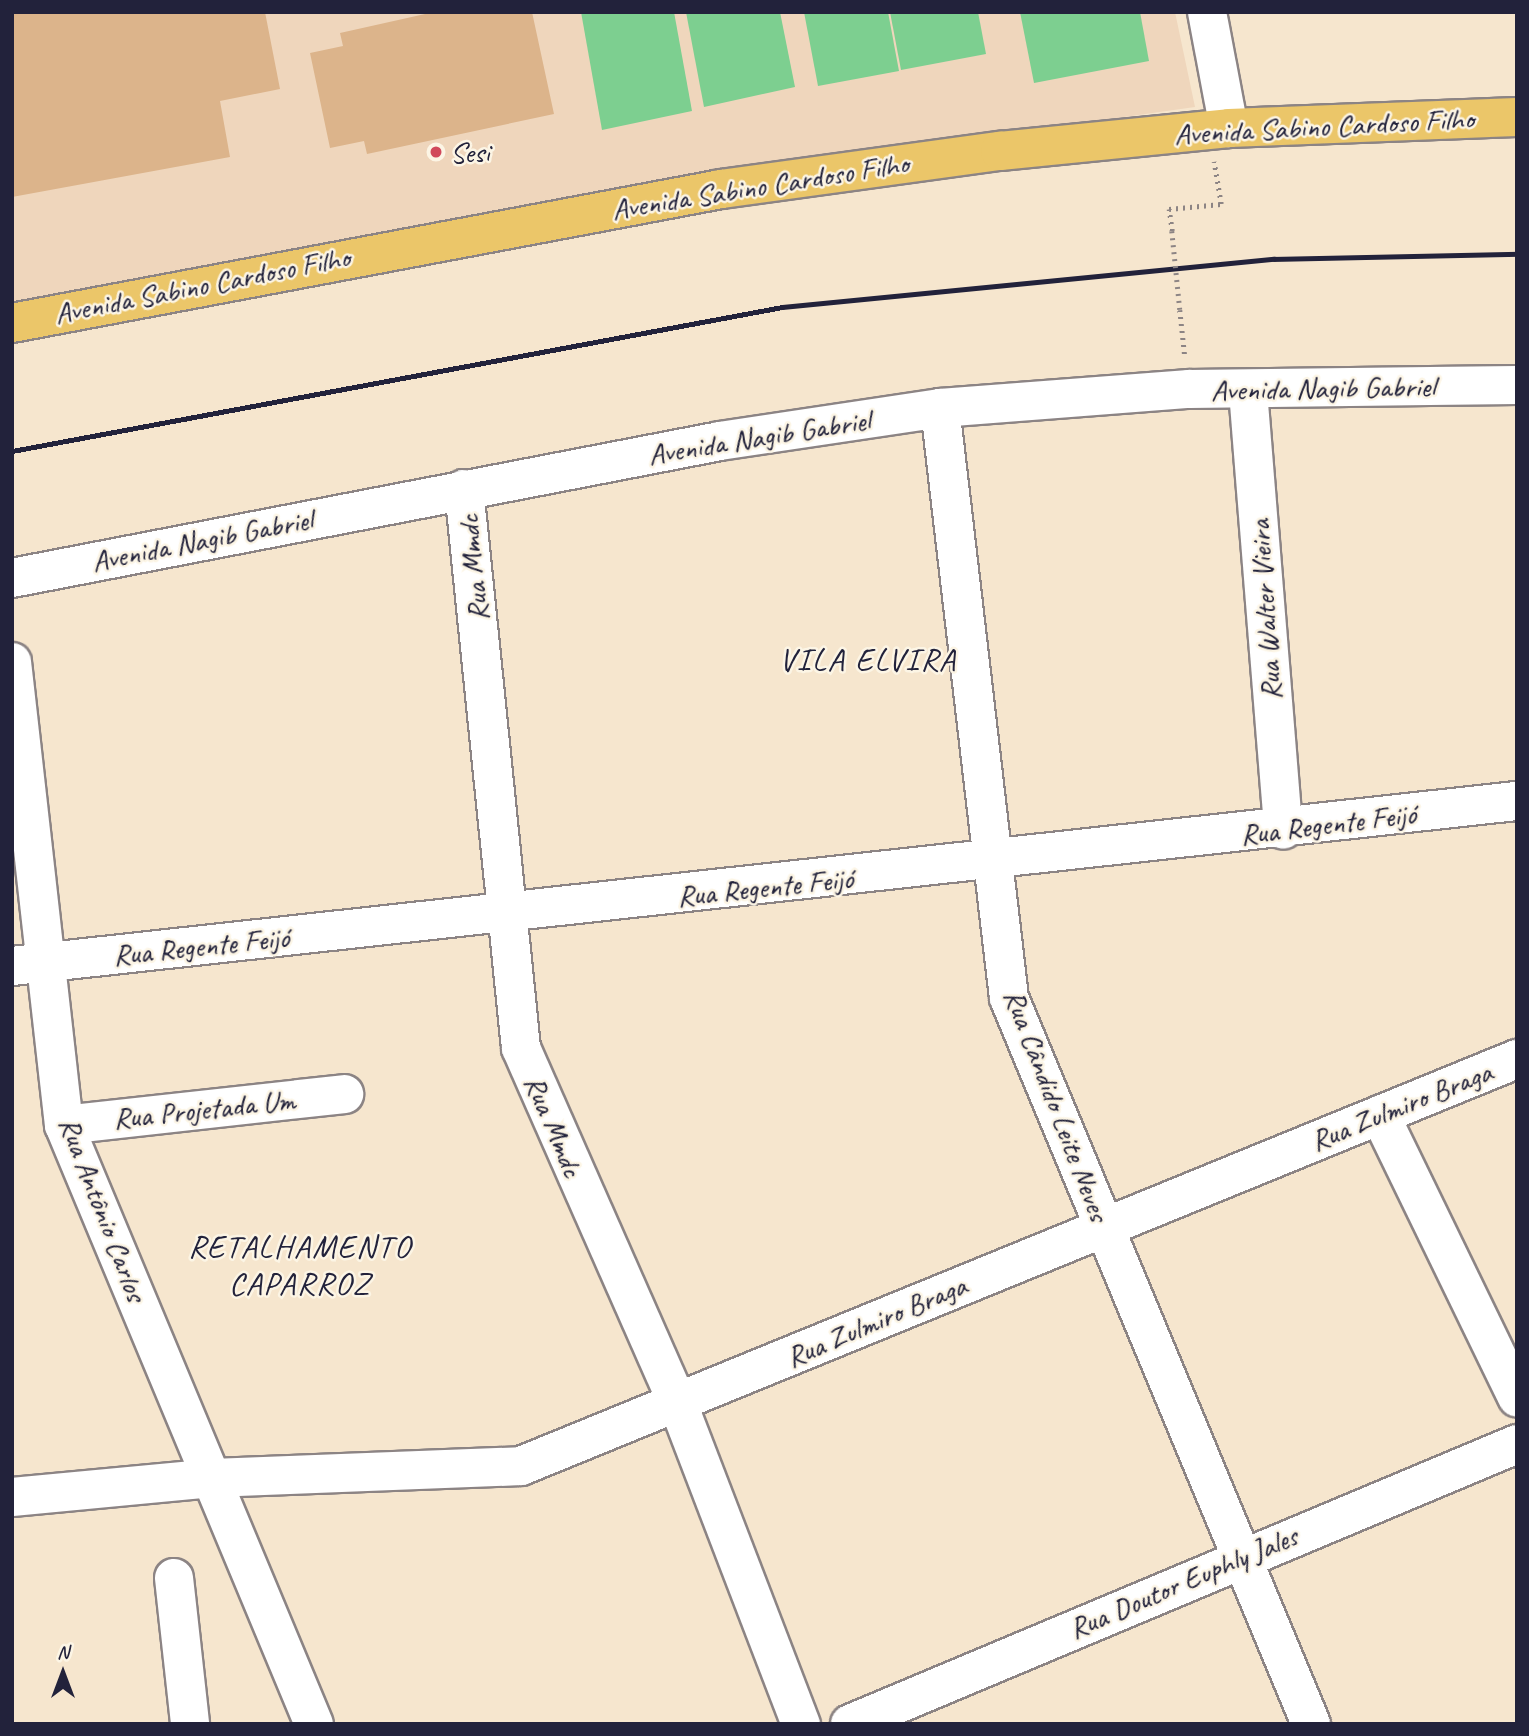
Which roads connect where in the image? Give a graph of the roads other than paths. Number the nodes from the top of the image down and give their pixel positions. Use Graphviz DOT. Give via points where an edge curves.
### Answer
graph roads {
  1 [pos="1207,12"];
  2 [pos="1517,117"];
  3 [pos="1229,128"];
  4 [pos="12,323"];
  5 [pos="1517,385"];
  6 [pos="1248,391"];
  7 [pos="940,408"];
  8 [pos="464,489"];
  9 [pos="12,578"];
  10 [pos="12,662"];
  11 [pos="1517,801"];
  12 [pos="1283,830"];
  13 [pos="993,862"];
  14 [pos="511,914"];
  15 [pos="28,964"];
  16 [pos="1517,1059"];
  17 [pos="344,1094"];
  18 [pos="1380,1115"];
  19 [pos="64,1125"];
  20 [pos="1104,1227"];
  21 [pos="1517,1397"];
  22 [pos="678,1404"];
  23 [pos="1517,1444"];
  24 [pos="212,1478"];
  25 [pos="12,1497"];
  26 [pos="1241,1556"];
  27 [pos="174,1578"];
  28 [pos="190,1724"];
  29 [pos="314,1724"];
  30 [pos="801,1724"];
  31 [pos="850,1724"];
  32 [pos="1311,1724"];
  1 -- 3 [label="street"];
  2 -- 3 [label="main road, Avenida Sabino Cardoso Filho"];
  3 -- 4 [label="main road, Avenida Sabino Cardoso Filho" via="721,190"];
  5 -- 6 [label="street, Avenida Nagib Gabriel"];
  6 -- 7 [label="street, Avenida Nagib Gabriel" via="1189,389"];
  6 -- 12 [label="street, Rua Walter Vieira"];
  7 -- 8 [label="street, Avenida Nagib Gabriel"];
  7 -- 13 [label="street, Rua Cândido Leite Neves"];
  8 -- 9 [label="street, Avenida Nagib Gabriel"];
  8 -- 14 [label="street, Rua Mmdc"];
  10 -- 15 [label="street, Rua Antônio Carlos"];
  11 -- 12 [label="street, Rua Regente Feijó"];
  12 -- 13 [label="street, Rua Regente Feijó"];
  13 -- 14 [label="street, Rua Regente Feijó"];
  13 -- 20 [label="street, Rua Cândido Leite Neves" via="1009,998"];
  14 -- 15 [label="street, Rua Regente Feijó"];
  14 -- 22 [label="street, Rua Mmdc" via="521,1048"];
  15 -- 19 [label="street, Rua Antônio Carlos"];
  16 -- 18 [label="street, Rua Zulmiro Braga"];
  17 -- 19 [label="street, Rua Projetada Um"];
  18 -- 20 [label="street, Rua Zulmiro Braga"];
  18 -- 21 [label="street"];
  19 -- 24 [label="street, Rua Antônio Carlos"];
  20 -- 22 [label="street, Rua Zulmiro Braga"];
  20 -- 26 [label="street, Rua Cândido Leite Neves"];
  22 -- 24 [label="street, Rua Zulmiro Braga" via="521,1466"];
  22 -- 30 [label="street, Rua Mmdc"];
  23 -- 26 [label="street, Rua Doutor Euphly Jales"];
  24 -- 25 [label="street, Rua Zulmiro Braga"];
  24 -- 29 [label="street, Rua Antônio Carlos"];
  26 -- 31 [label="street, Rua Doutor Euphly Jales"];
  26 -- 32 [label="street, Rua Cândido Leite Neves"];
  27 -- 28 [label="street"];
}
